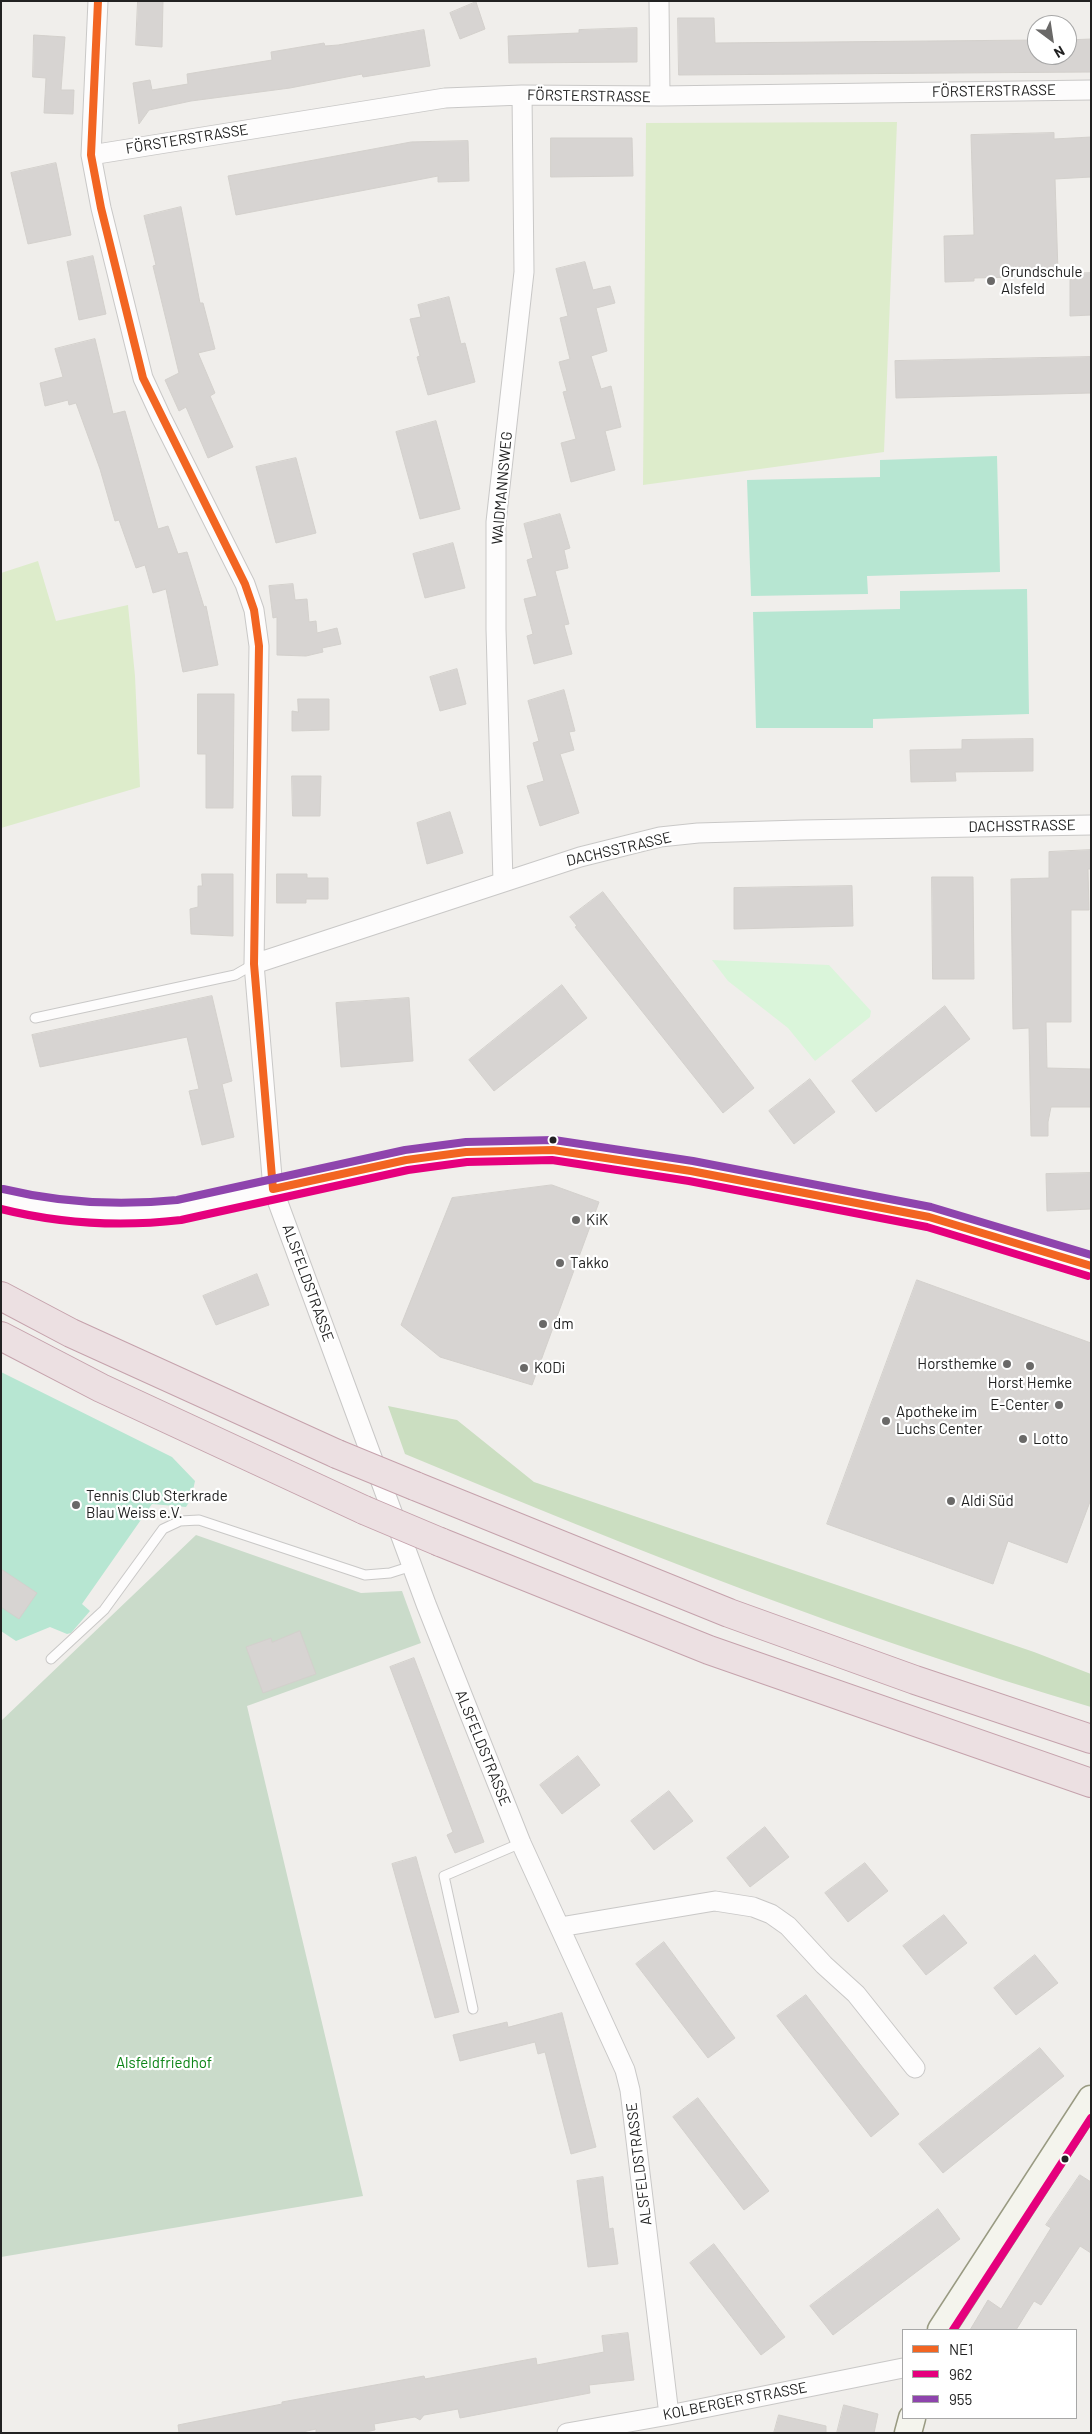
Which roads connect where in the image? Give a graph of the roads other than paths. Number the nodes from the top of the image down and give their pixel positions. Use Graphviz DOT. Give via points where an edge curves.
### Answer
graph roads {
  1 [pos="98,1"];
  2 [pos="659,1"];
  3 [pos="1091,90"];
  4 [pos="522,95"];
  5 [pos="660,96"];
  6 [pos="91,155"];
  7 [pos="1091,825"];
  8 [pos="503,882"];
  9 [pos="254,964"];
  10 [pos="36,1018"];
  11 [pos="273,1189"];
  12 [pos="1,1199"];
  13 [pos="1091,1266"];
  14 [pos="1,1296"];
  15 [pos="1,1336"];
  16 [pos="412,1566"];
  17 [pos="51,1659"];
  18 [pos="1091,1739"];
  19 [pos="1091,1783"];
  20 [pos="521,1843"];
  21 [pos="560,1927"];
  22 [pos="473,2009"];
  23 [pos="915,2068"];
  24 [pos="1091,2100"];
  25 [pos="942,2329"];
  26 [pos="902,2368"];
  27 [pos="669,2415"];
  28 [pos="912,2419"];
  29 [pos="567,2433"];
  30 [pos="908,2433"];
  1 -- 6 [label="street, ALSFELDSTRASSE"];
  2 -- 5 [label="street"];
  3 -- 5 [label="street, FÖRSTERSTRASSE"];
  4 -- 5 [label="street, FÖRSTERSTRASSE"];
  4 -- 6 [label="street, FÖRSTERSTRASSE" via="445,98"];
  4 -- 8 [label="street, WAIDMANNSWEG" via="524,272 496,522"];
  6 -- 9 [label="street, ALSFELDSTRASSE" via="101,208 144,378 245,584 254,610 259,646"];
  7 -- 8 [label="street, DACHSSTRASSE" via="698,833 620,846"];
  8 -- 9 [label="street, DACHSSTRASSE"];
  9 -- 10 [label="lane" via="235,975"];
  9 -- 11 [label="street, ALSFELDSTRASSE"];
  11 -- 12 [label="street" via="179,1210 143,1214 63,1212"];
  11 -- 13 [label="street" via="406,1160 466,1152 553,1150 691,1171 929,1217"];
  11 -- 16 [label="street, ALSFELDSTRASSE"];
  14 -- 18 [label="highway, bridge" via="71,1333 415,1486 730,1613"];
  15 -- 19 [label="highway, bridge" via="101,1388 440,1542 709,1650"];
  16 -- 17 [label="lane" via="390,1573 365,1575 199,1520 180,1521 163,1529 104,1610"];
  16 -- 20 [label="street, ALSFELDSTRASSE"];
  20 -- 21 [label="street, ALSFELDSTRASSE"];
  20 -- 22 [label="lane" via="444,1876"];
  21 -- 23 [label="street" via="715,1900 771,1914 788,1926 856,1994"];
  21 -- 27 [label="street, ALSFELDSTRASSE" via="625,2070 630,2090"];
  24 -- 25 [label="street"];
  26 -- 27 [label="street, KOLBERGER STRASSE"];
  27 -- 29 [label="street, KOLBERGER STRASSE"];
  28 -- 30 [label="street"];
}
